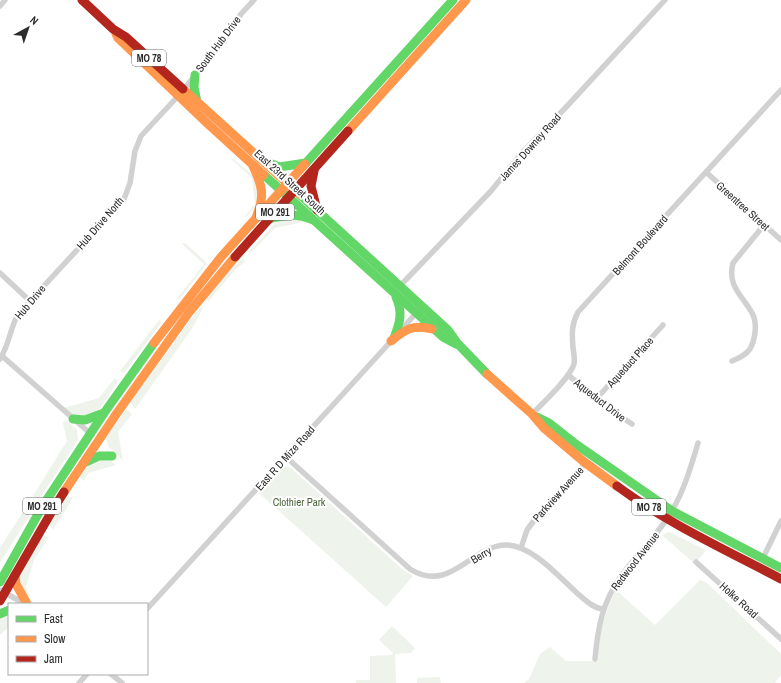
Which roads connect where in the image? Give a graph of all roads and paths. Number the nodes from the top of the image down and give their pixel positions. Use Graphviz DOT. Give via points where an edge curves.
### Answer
graph roads {
  1 [pos="5,0"];
  2 [pos="82,0"];
  3 [pos="254,0"];
  4 [pos="453,0"];
  5 [pos="466,0"];
  6 [pos="665,0"];
  7 [pos="0,6"];
  8 [pos="195,75"];
  9 [pos="781,90"];
  10 [pos="181,92"];
  11 [pos="197,102"];
  12 [pos="257,162"];
  13 [pos="306,163"];
  14 [pos="316,167"];
  15 [pos="706,172"];
  16 [pos="288,191"];
  17 [pos="317,210"];
  18 [pos="269,219"];
  19 [pos="314,220"];
  20 [pos="253,223"];
  21 [pos="764,225"];
  22 [pos="781,240"];
  23 [pos="72,255"];
  24 [pos="0,273"];
  25 [pos="397,289"];
  26 [pos="30,301"];
  27 [pos="419,310"];
  28 [pos="663,325"];
  29 [pos="434,329"];
  30 [pos="392,340"];
  31 [pos="458,344"];
  32 [pos="1,358"];
  33 [pos="732,361"];
  34 [pos="568,375"];
  35 [pos="597,398"];
  36 [pos="104,413"];
  37 [pos="532,414"];
  38 [pos="73,419"];
  39 [pos="632,424"];
  40 [pos="90,434"];
  41 [pos="99,441"];
  42 [pos="698,443"];
  43 [pos="112,456"];
  44 [pos="286,457"];
  45 [pos="84,463"];
  46 [pos="586,463"];
  47 [pos="669,515"];
  48 [pos="781,521"];
  49 [pos="30,528"];
  50 [pos="521,548"];
  51 [pos="763,558"];
  52 [pos="696,562"];
  53 [pos="0,566"];
  54 [pos="781,568"];
  55 [pos="15,575"];
  56 [pos="781,579"];
  57 [pos="0,582"];
  58 [pos="2,591"];
  59 [pos="0,601"];
  60 [pos="24,603"];
  61 [pos="26,603"];
  62 [pos="148,609"];
  63 [pos="603,609"];
  64 [pos="781,638"];
  65 [pos="595,659"];
  66 [pos="86,675"];
  67 [pos="113,675"];
  68 [pos="79,683"];
  69 [pos="122,683"];
  1 -- 7 [label="street"];
  2 -- 10 [label="main road, East 23rd Street South / MO 78" via="113,29 118,38"];
  3 -- 8 [label="street, South Hub Drive"];
  4 -- 13 [label="main road, MO 291"];
  5 -- 14 [label="main road, MO 291"];
  6 -- 25 [label="street, James Downey Road" via="522,153 491,191"];
  8 -- 10 [label="street, South Hub Drive"];
  8 -- 11 [label="main road"];
  9 -- 15 [label="street, Belmont Boulevard"];
  10 -- 11 [label="main road, East 23rd Street South / MO 78"];
  10 -- 12 [label="main road, East 23rd Street South / MO 78" via="208,124"];
  10 -- 23 [label="street, Hub Drive North" via="141,136 124,199"];
  11 -- 12 [label="main road, East 23rd Street South / MO 78"];
  12 -- 13 [label="main road" via="279,167"];
  12 -- 16 [label="main road, East 23rd Street South / MO 78"];
  12 -- 20 [label="main road" via="263,196"];
  13 -- 16 [label="main road, MO 291"];
  14 -- 16 [label="main road, MO 291"];
  14 -- 17 [label="main road" via="311,186"];
  15 -- 21 [label="street, Greentree Street"];
  15 -- 34 [label="street, Belmont Boulevard" via="578,312 572,329 575,359"];
  16 -- 17 [label="main road, East 23rd Street South / MO 78"];
  16 -- 18 [label="main road, MO 291"];
  16 -- 19 [label="main road, East 23rd Street South / MO 78"];
  16 -- 20 [label="main road, MO 291"];
  17 -- 25 [label="main road, East 23rd Street South / MO 78"];
  18 -- 19 [label="main road" via="292,213"];
  18 -- 41 [label="main road, MO 291" via="190,311"];
  19 -- 25 [label="main road, East 23rd Street South / MO 78"];
  20 -- 36 [label="main road, MO 291" via="192,292"];
  21 -- 22 [label="street, Greentree Street"];
  21 -- 33 [label="street" via="733,263 733,284 754,314 755,327 749,349 742,357"];
  23 -- 26 [label="street, Hub Drive"];
  24 -- 26 [label="street"];
  25 -- 27 [label="main road, East 23rd Street South / MO 78"];
  25 -- 30 [label="main road" via="402,317"];
  26 -- 32 [label="street, Hub Drive" via="18,314"];
  27 -- 29 [label="main road, East 23rd Street South / MO 78"];
  27 -- 30 [label="street, East R D Mize Road"];
  27 -- 31 [label="main road, East 23rd Street South / MO 78" via="448,330"];
  28 -- 35 [label="street, Aqueduct Place"];
  29 -- 30 [label="main road" via="425,326 408,328"];
  29 -- 31 [label="main road, East 23rd Street South / MO 78" via="443,337"];
  30 -- 44 [label="street, East R D Mize Road"];
  31 -- 37 [label="main road, East 23rd Street South / MO 78"];
  32 -- 38 [label="street"];
  34 -- 35 [label="street, Aqueduct Drive"];
  34 -- 37 [label="street, Belmont Boulevard"];
  35 -- 39 [label="street, Aqueduct Drive"];
  36 -- 38 [label="main road" via="86,421"];
  36 -- 40 [label="main road, MO 291"];
  37 -- 46 [label="main road, MO 78" via="544,428"];
  37 -- 47 [label="main road, MO 78" via="549,423"];
  38 -- 40 [label="street"];
  40 -- 41 [label="street"];
  40 -- 49 [label="main road, MO 291"];
  41 -- 45 [label="main road, MO 291"];
  42 -- 47 [label="street, Redwood Avenue" via="685,484"];
  43 -- 45 [label="main road" via="90,458"];
  44 -- 50 [label="street, Berry" via="410,569 425,576 450,572 494,547 508,545"];
  44 -- 62 [label="street, East R D Mize Road"];
  45 -- 55 [label="main road, MO 291" via="52,511"];
  46 -- 47 [label="main road, MO 78" via="632,497"];
  46 -- 50 [label="street, Parkview Avenue" via="538,515 527,530"];
  47 -- 51 [label="main road, MO 78"];
  47 -- 56 [label="main road, MO 78"];
  47 -- 63 [label="street, Redwood Avenue" via="621,575"];
  48 -- 51 [label="street"];
  49 -- 53 [label="main road"];
  49 -- 57 [label="main road, MO 291"];
  50 -- 63 [label="street, Berry" via="536,556 585,601"];
  51 -- 54 [label="main road, MO 78"];
  52 -- 64 [label="street, Holke Road"];
  55 -- 58 [label="main road, MO 291"];
  55 -- 61 [label="main road" via="16,584"];
  58 -- 59 [label="main road, MO 291"];
  58 -- 60 [label="street"];
  63 -- 65 [label="street, Redwood Avenue" via="597,632"];
  66 -- 68 [label="street"];
  67 -- 69 [label="street"];
}
